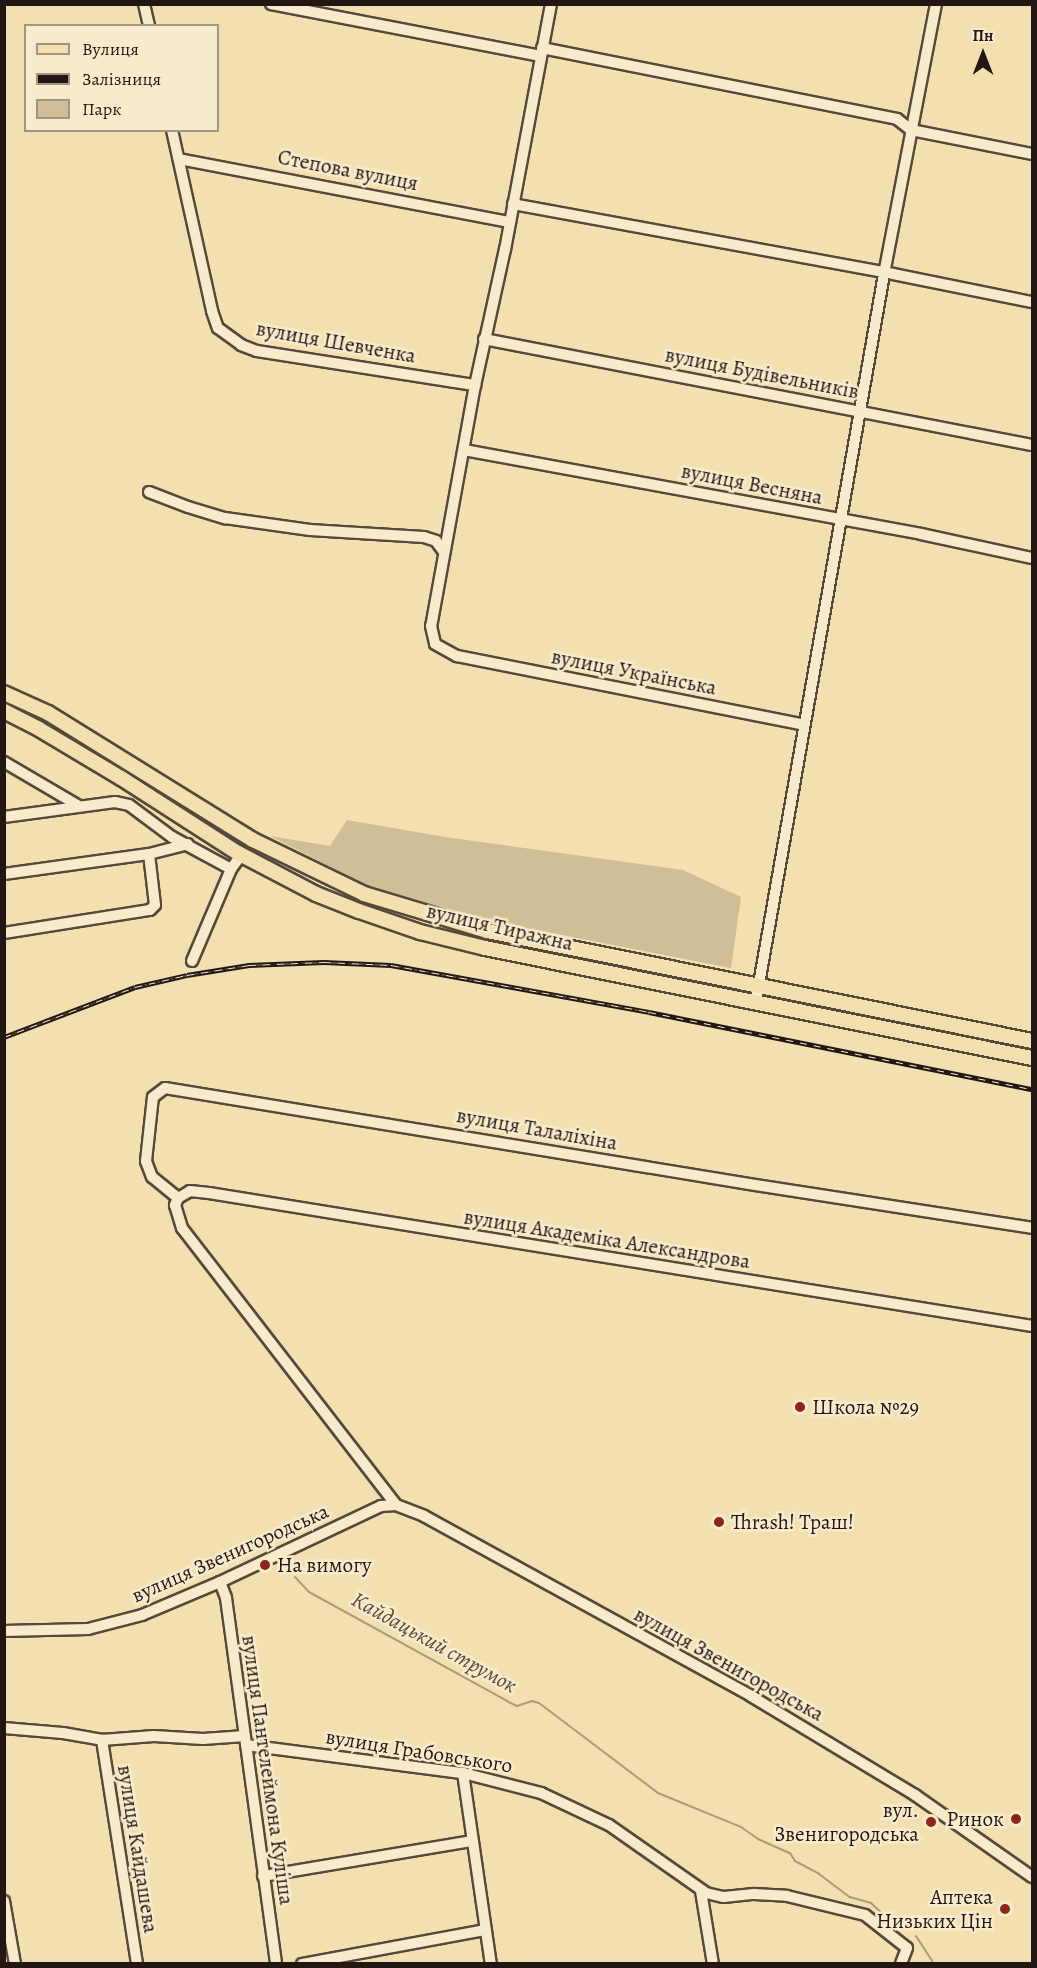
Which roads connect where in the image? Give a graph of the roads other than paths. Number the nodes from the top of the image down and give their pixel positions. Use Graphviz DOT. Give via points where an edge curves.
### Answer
graph roads {
  1 [pos="144,4"];
  2 [pos="271,4"];
  3 [pos="551,4"];
  4 [pos="936,4"];
  5 [pos="149,24"];
  6 [pos="541,52"];
  7 [pos="911,130"];
  8 [pos="172,132"];
  9 [pos="1032,154"];
  10 [pos="179,159"];
  11 [pos="513,204"];
  12 [pos="510,222"];
  13 [pos="884,274"];
  14 [pos="1032,302"];
  15 [pos="484,339"];
  16 [pos="475,385"];
  17 [pos="860,412"];
  18 [pos="1032,445"];
  19 [pos="464,450"];
  20 [pos="149,492"];
  21 [pos="841,521"];
  22 [pos="444,552"];
  23 [pos="1032,558"];
  24 [pos="4,693"];
  25 [pos="4,711"];
  26 [pos="804,725"];
  27 [pos="4,762"];
  28 [pos="79,806"];
  29 [pos="4,817"];
  30 [pos="253,840"];
  31 [pos="188,844"];
  32 [pos="149,854"];
  33 [pos="241,855"];
  34 [pos="231,869"];
  35 [pos="4,874"];
  36 [pos="4,933"];
  37 [pos="192,961"];
  38 [pos="759,985"];
  39 [pos="756,1001"];
  40 [pos="1032,1041"];
  41 [pos="1032,1058"];
  42 [pos="178,1198"];
  43 [pos="1032,1228"];
  44 [pos="1032,1326"];
  45 [pos="396,1505"];
  46 [pos="220,1582"];
  47 [pos="4,1631"];
  48 [pos="4,1728"];
  49 [pos="102,1740"];
  50 [pos="245,1740"];
  51 [pos="464,1773"];
  52 [pos="472,1841"];
  53 [pos="263,1876"];
  54 [pos="1032,1877"];
  55 [pos="701,1891"];
  56 [pos="4,1901"];
  57 [pos="485,1930"];
  58 [pos="15,1964"];
  59 [pos="137,1964"];
  60 [pos="276,1964"];
  61 [pos="302,1964"];
  62 [pos="492,1964"];
  63 [pos="713,1964"];
  64 [pos="902,1964"];
  1 -- 5 [label="street"];
  2 -- 6 [label="street"];
  3 -- 6 [label="street"];
  4 -- 7 [label="street"];
  6 -- 7 [label="street" via="897,119"];
  6 -- 11 [label="street"];
  7 -- 9 [label="street"];
  7 -- 13 [label="street"];
  8 -- 10 [label="street, вулиця Шевченка"];
  10 -- 12 [label="street, Степова вулиця"];
  10 -- 16 [label="street, вулиця Шевченка" via="218,328 241,345 277,355"];
  11 -- 12 [label="street"];
  11 -- 13 [label="street"];
  12 -- 15 [label="street"];
  13 -- 14 [label="street"];
  13 -- 17 [label="street"];
  15 -- 16 [label="street"];
  15 -- 17 [label="street, вулиця Будівельників"];
  16 -- 19 [label="street"];
  17 -- 18 [label="street, вулиця Будівельників"];
  17 -- 21 [label="street"];
  19 -- 21 [label="street, вулиця Весняна"];
  19 -- 22 [label="street"];
  20 -- 22 [label="street" via="225,518 310,530 424,537 436,540"];
  21 -- 23 [label="street, вулиця Весняна"];
  21 -- 26 [label="street"];
  22 -- 26 [label="street, вулиця Українська" via="432,636 435,644 457,656"];
  24 -- 30 [label="main road, вулиця Тиражна" via="48,713"];
  25 -- 33 [label="main road, вулиця Тиражна" via="121,778"];
  26 -- 38 [label="street"];
  27 -- 28 [label="street"];
  28 -- 29 [label="street"];
  28 -- 31 [label="street" via="115,802 129,805"];
  30 -- 33 [label="main road"];
  30 -- 38 [label="main road, вулиця Тиражна" via="364,894 477,928"];
  31 -- 32 [label="street"];
  31 -- 34 [label="street"];
  32 -- 35 [label="street"];
  32 -- 36 [label="street" via="155,905 150,910"];
  33 -- 34 [label="street"];
  33 -- 39 [label="main road, вулиця Тиражна" via="316,894 420,932"];
  34 -- 37 [label="street"];
  38 -- 39 [label="street"];
  38 -- 40 [label="main road, вулиця Тиражна"];
  39 -- 41 [label="main road, вулиця Тиражна"];
  42 -- 43 [label="street, вулиця Талаліхіна" via="152,1177 146,1161 153,1097 165,1088"];
  42 -- 44 [label="street, вулиця Академіка Александрова" via="190,1191 209,1193"];
  42 -- 45 [label="street" via="175,1205 182,1228"];
  45 -- 46 [label="street, вулиця Звенигородська" via="381,1506"];
  45 -- 54 [label="street, вулиця Звенигородська" via="424,1516 751,1696 915,1794"];
  46 -- 47 [label="street, вулиця Звенигородська" via="142,1615 88,1629"];
  46 -- 50 [label="street, вулиця Пантелеймона Куліша" via="226,1598"];
  48 -- 49 [label="street, вулиця Грабовського"];
  49 -- 50 [label="street, вулиця Грабовського" via="164,1736"];
  49 -- 59 [label="street, вулиця Кайдашева"];
  50 -- 51 [label="street, вулиця Грабовського"];
  50 -- 53 [label="street, вулиця Пантелеймона Куліша"];
  51 -- 52 [label="street"];
  51 -- 55 [label="street, вулиця Грабовського" via="541,1793 583,1811"];
  52 -- 53 [label="street"];
  52 -- 57 [label="street"];
  53 -- 60 [label="street, вулиця Пантелеймона Куліша"];
  55 -- 63 [label="street"];
  55 -- 64 [label="street" via="724,1897 787,1896 854,1911 908,1948"];
  56 -- 58 [label="street"];
  57 -- 61 [label="street"];
  57 -- 62 [label="street"];
}
